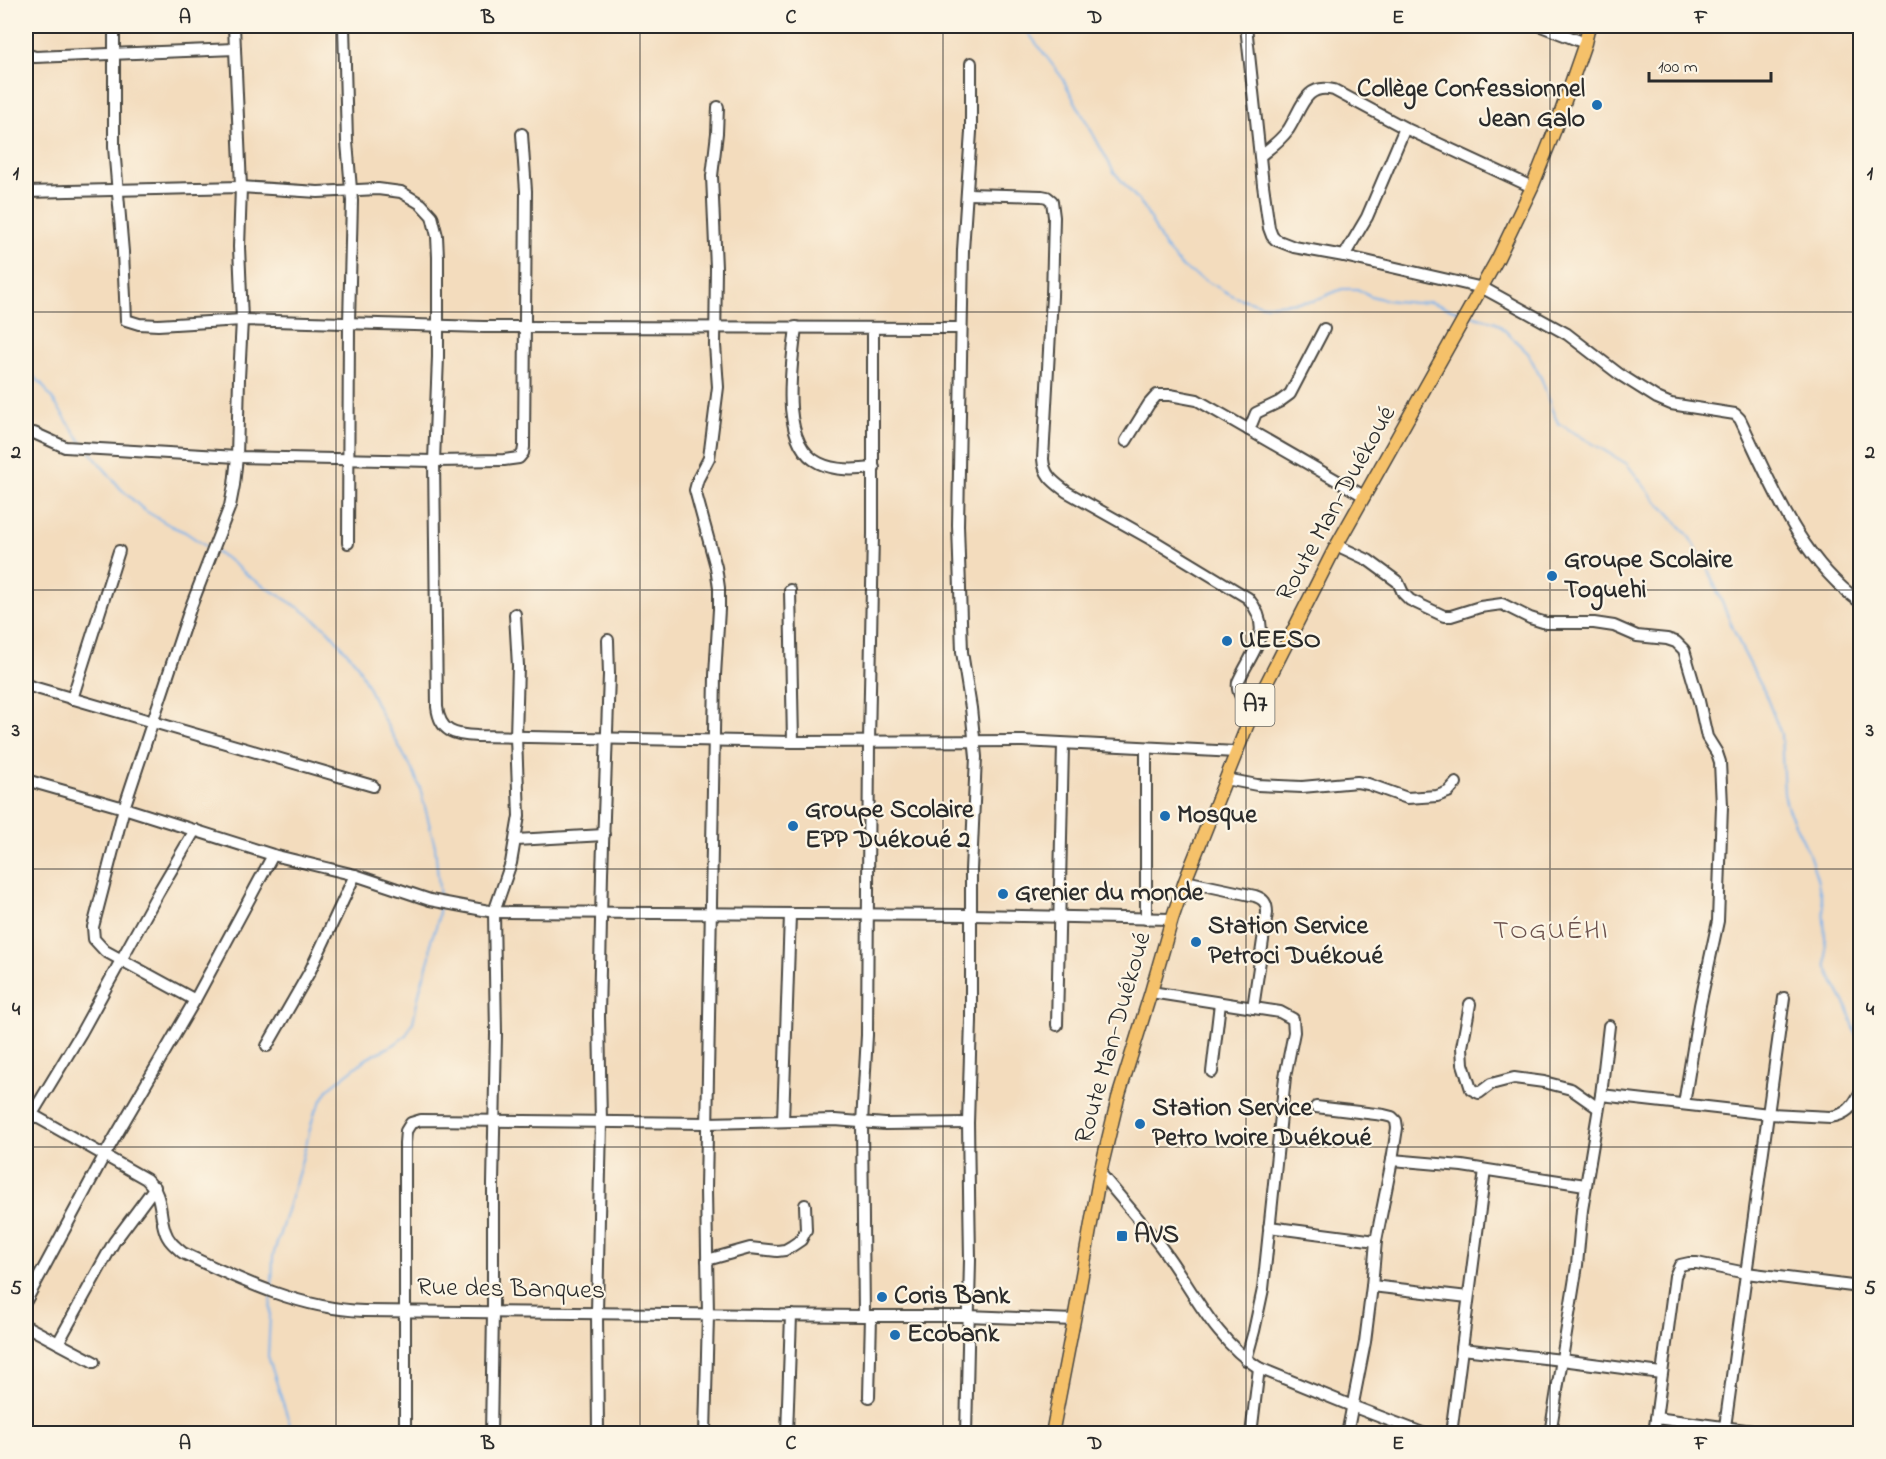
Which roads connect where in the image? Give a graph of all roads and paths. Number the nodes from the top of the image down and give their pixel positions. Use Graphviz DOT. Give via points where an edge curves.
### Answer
graph roads {
  1 [pos="114,26"];
  2 [pos="234,26"];
  3 [pos="344,26"];
  4 [pos="1246,26"];
  5 [pos="1541,26"];
  6 [pos="1589,26"];
  7 [pos="1585,43"];
  8 [pos="235,49"];
  9 [pos="26,54"];
  10 [pos="114,55"];
  11 [pos="971,63"];
  12 [pos="718,108"];
  13 [pos="1405,128"];
  14 [pos="522,134"];
  15 [pos="1260,156"];
  16 [pos="241,187"];
  17 [pos="1532,187"];
  18 [pos="117,190"];
  19 [pos="350,190"];
  20 [pos="26,192"];
  21 [pos="967,194"];
  22 [pos="1344,256"];
  23 [pos="1483,288"];
  24 [pos="242,320"];
  25 [pos="349,322"];
  26 [pos="438,325"];
  27 [pos="525,326"];
  28 [pos="714,327"];
  29 [pos="796,327"];
  30 [pos="961,328"];
  31 [pos="873,329"];
  32 [pos="1324,329"];
  33 [pos="1249,430"];
  34 [pos="34,433"];
  35 [pos="1126,441"];
  36 [pos="237,457"];
  37 [pos="349,460"];
  38 [pos="434,461"];
  39 [pos="874,468"];
  40 [pos="1364,496"];
  41 [pos="348,543"];
  42 [pos="1336,545"];
  43 [pos="119,551"];
  44 [pos="790,590"];
  45 [pos="1860,602"];
  46 [pos="515,614"];
  47 [pos="608,640"];
  48 [pos="26,685"];
  49 [pos="72,699"];
  50 [pos="1254,706"];
  51 [pos="152,723"];
  52 [pos="516,737"];
  53 [pos="606,738"];
  54 [pos="714,741"];
  55 [pos="975,741"];
  56 [pos="794,742"];
  57 [pos="869,742"];
  58 [pos="1063,744"];
  59 [pos="1146,748"];
  60 [pos="1236,752"];
  61 [pos="1226,779"];
  62 [pos="26,780"];
  63 [pos="1456,783"];
  64 [pos="373,786"];
  65 [pos="124,808"];
  66 [pos="195,830"];
  67 [pos="604,835"];
  68 [pos="516,840"];
  69 [pos="273,855"];
  70 [pos="355,875"];
  71 [pos="1185,881"];
  72 [pos="494,912"];
  73 [pos="602,913"];
  74 [pos="867,914"];
  75 [pos="712,915"];
  76 [pos="790,915"];
  77 [pos="971,915"];
  78 [pos="1058,917"];
  79 [pos="1172,919"];
  80 [pos="1146,920"];
  81 [pos="120,960"];
  82 [pos="1151,992"];
  83 [pos="1784,998"];
  84 [pos="195,1000"];
  85 [pos="1220,1003"];
  86 [pos="1470,1004"];
  87 [pos="1253,1008"];
  88 [pos="1057,1025"];
  89 [pos="1608,1026"];
  90 [pos="267,1046"];
  91 [pos="1212,1072"];
  92 [pos="1860,1093"];
  93 [pos="1601,1095"];
  94 [pos="1684,1104"];
  95 [pos="1316,1107"];
  96 [pos="1598,1108"];
  97 [pos="1769,1114"];
  98 [pos="27,1116"];
  99 [pos="494,1120"];
  100 [pos="783,1121"];
  101 [pos="601,1122"];
  102 [pos="862,1123"];
  103 [pos="968,1123"];
  104 [pos="707,1124"];
  105 [pos="104,1156"];
  106 [pos="1392,1160"];
  107 [pos="1485,1170"];
  108 [pos="1100,1173"];
  109 [pos="1585,1185"];
  110 [pos="155,1187"];
  111 [pos="806,1205"];
  112 [pos="1269,1227"];
  113 [pos="1376,1241"];
  114 [pos="707,1260"];
  115 [pos="1746,1273"];
  116 [pos="1372,1286"];
  117 [pos="1860,1287"];
  118 [pos="1468,1297"];
  119 [pos="26,1301"];
  120 [pos="406,1311"];
  121 [pos="493,1312"];
  122 [pos="597,1312"];
  123 [pos="708,1315"];
  124 [pos="791,1315"];
  125 [pos="868,1316"];
  126 [pos="968,1316"];
  127 [pos="1074,1320"];
  128 [pos="26,1326"];
  129 [pos="58,1343"];
  130 [pos="1462,1349"];
  131 [pos="1246,1360"];
  132 [pos="1562,1360"];
  133 [pos="94,1362"];
  134 [pos="1259,1368"];
  135 [pos="1660,1374"];
  136 [pos="869,1397"];
  137 [pos="1352,1406"];
  138 [pos="1656,1418"];
  139 [pos="1725,1427"];
  140 [pos="405,1434"];
  141 [pos="491,1434"];
  142 [pos="598,1434"];
  143 [pos="705,1434"];
  144 [pos="786,1434"];
  145 [pos="966,1434"];
  146 [pos="1052,1434"];
  147 [pos="1251,1434"];
  148 [pos="1347,1434"];
  149 [pos="1425,1434"];
  150 [pos="1451,1434"];
  151 [pos="1550,1434"];
  152 [pos="1653,1434"];
  153 [pos="1775,1434"];
  1 -- 10 [label="street"];
  2 -- 8 [label="street"];
  3 -- 19 [label="street"];
  4 -- 15 [label="street"];
  5 -- 7 [label="street"];
  6 -- 7 [label="main road, Route Man-Duékoué / A7"];
  7 -- 17 [label="main road, Route Man-Duékoué / A7"];
  8 -- 10 [label="street"];
  8 -- 16 [label="street"];
  9 -- 10 [label="street"];
  10 -- 18 [label="street"];
  11 -- 21 [label="street"];
  12 -- 28 [label="street" via="712,176"];
  13 -- 15 [label="street" via="1334,90 1322,89 1307,97 1282,138"];
  13 -- 17 [label="street"];
  13 -- 22 [label="street" via="1367,217"];
  14 -- 27 [label="street" via="526,191"];
  15 -- 22 [label="street" via="1272,236 1294,247"];
  16 -- 18 [label="street"];
  16 -- 19 [label="street" via="299,192"];
  16 -- 24 [label="street"];
  17 -- 23 [label="main road, Route Man-Duékoué / A7"];
  18 -- 20 [label="street"];
  18 -- 24 [label="street" via="126,320 158,325"];
  19 -- 25 [label="street"];
  19 -- 26 [label="street" via="402,192 432,216 437,236"];
  21 -- 30 [label="street"];
  21 -- 50 [label="street" via="1042,196 1052,201 1044,468 1054,483 1067,492 1248,598 1257,609 1262,627 1237,688 1243,701"];
  22 -- 23 [label="street"];
  23 -- 40 [label="main road, Route Man-Duékoué / A7"];
  23 -- 45 [label="street" via="1567,334 1657,398 1737,415 1788,518 1815,559"];
  24 -- 25 [label="street"];
  24 -- 36 [label="street"];
  25 -- 26 [label="street"];
  25 -- 37 [label="street"];
  26 -- 27 [label="street"];
  26 -- 38 [label="street"];
  27 -- 28 [label="street"];
  27 -- 38 [label="street" via="521,456 504,460"];
  28 -- 29 [label="street"];
  28 -- 54 [label="street" via="718,387 709,458 695,490 718,588"];
  29 -- 31 [label="street"];
  29 -- 39 [label="street" via="792,410 793,427 802,447 810,457 829,466"];
  30 -- 31 [label="street"];
  30 -- 55 [label="street" via="960,610"];
  31 -- 39 [label="street"];
  32 -- 33 [label="street" via="1290,394 1256,413"];
  33 -- 35 [label="street" via="1197,400 1157,395"];
  33 -- 40 [label="street"];
  34 -- 36 [label="street" via="65,447"];
  36 -- 37 [label="street"];
  36 -- 51 [label="street" via="230,506"];
  37 -- 38 [label="street"];
  37 -- 41 [label="street"];
  38 -- 52 [label="street" via="438,717 446,729 461,735"];
  39 -- 57 [label="street"];
  40 -- 42 [label="main road, Route Man-Duékoué / A7"];
  42 -- 50 [label="main road, Route Man-Duékoué / A7"];
  42 -- 94 [label="street" via="1368,560 1398,582 1410,600 1444,616 1502,604 1546,623 1614,626 1637,636 1676,642 1684,650 1707,737 1717,753 1722,806 1717,931"];
  43 -- 49 [label="street"];
  44 -- 56 [label="street"];
  46 -- 52 [label="street"];
  47 -- 53 [label="street"];
  48 -- 49 [label="street"];
  49 -- 51 [label="street"];
  50 -- 60 [label="main road, Route Man-Duékoué / A7"];
  51 -- 64 [label="street"];
  51 -- 65 [label="street"];
  52 -- 53 [label="street"];
  52 -- 68 [label="street"];
  53 -- 54 [label="street"];
  53 -- 67 [label="street"];
  54 -- 56 [label="street"];
  54 -- 75 [label="street"];
  55 -- 57 [label="street"];
  55 -- 58 [label="street"];
  55 -- 77 [label="street"];
  56 -- 57 [label="street"];
  57 -- 74 [label="street"];
  58 -- 59 [label="street"];
  58 -- 78 [label="street"];
  59 -- 60 [label="street"];
  59 -- 80 [label="street"];
  60 -- 61 [label="main road, Route Man-Duékoué / A7"];
  61 -- 63 [label="street" via="1302,787 1357,782 1407,798 1437,796"];
  61 -- 71 [label="main road, Route Man-Duékoué / A7"];
  62 -- 65 [label="street"];
  65 -- 66 [label="street"];
  65 -- 81 [label="street" via="93,927 100,948"];
  66 -- 69 [label="street"];
  66 -- 81 [label="street"];
  67 -- 68 [label="street"];
  67 -- 73 [label="street"];
  68 -- 72 [label="street"];
  69 -- 70 [label="street"];
  69 -- 84 [label="street"];
  70 -- 72 [label="street" via="430,900"];
  70 -- 90 [label="street" via="310,971"];
  71 -- 79 [label="main road, Route Man-Duékoué / A7"];
  71 -- 87 [label="street" via="1256,896 1266,904"];
  72 -- 73 [label="street"];
  72 -- 99 [label="street"];
  73 -- 75 [label="street"];
  73 -- 101 [label="street"];
  74 -- 76 [label="street"];
  74 -- 77 [label="street"];
  74 -- 102 [label="street"];
  75 -- 76 [label="street"];
  75 -- 104 [label="street"];
  76 -- 100 [label="street"];
  77 -- 78 [label="street"];
  77 -- 103 [label="street"];
  78 -- 80 [label="street"];
  78 -- 88 [label="street"];
  79 -- 80 [label="street"];
  79 -- 82 [label="main road, Route Man-Duékoué / A7"];
  81 -- 84 [label="street"];
  81 -- 98 [label="street" via="81,1033"];
  82 -- 85 [label="street"];
  82 -- 108 [label="main road, Route Man-Duékoué / A7" via="1118,1098"];
  83 -- 97 [label="street"];
  84 -- 105 [label="street"];
  85 -- 87 [label="street"];
  85 -- 91 [label="street"];
  86 -- 96 [label="street" via="1462,1047 1471,1089 1479,1093 1491,1084 1514,1078 1544,1082 1571,1089"];
  87 -- 112 [label="street" via="1287,1014 1294,1021"];
  89 -- 93 [label="street"];
  92 -- 97 [label="street" via="1848,1112 1837,1116"];
  93 -- 94 [label="street"];
  93 -- 96 [label="street"];
  94 -- 97 [label="street"];
  95 -- 106 [label="street" via="1392,1118 1396,1128"];
  96 -- 109 [label="street"];
  97 -- 115 [label="street"];
  98 -- 105 [label="street"];
  99 -- 101 [label="street"];
  99 -- 120 [label="street" via="421,1120 407,1126"];
  99 -- 121 [label="street"];
  100 -- 102 [label="street"];
  100 -- 104 [label="street"];
  101 -- 104 [label="street"];
  101 -- 122 [label="street"];
  102 -- 103 [label="street"];
  102 -- 125 [label="street"];
  103 -- 126 [label="street"];
  104 -- 114 [label="street"];
  105 -- 110 [label="street"];
  105 -- 119 [label="street"];
  106 -- 107 [label="street"];
  106 -- 113 [label="street"];
  107 -- 109 [label="street"];
  107 -- 118 [label="street"];
  108 -- 127 [label="main road, Route Man-Duékoué / A7"];
  108 -- 131 [label="street" via="1162,1248 1211,1322"];
  109 -- 132 [label="street"];
  110 -- 120 [label="street, Rue des Banques" via="165,1233 183,1253 301,1302 339,1310"];
  110 -- 129 [label="street" via="114,1242"];
  111 -- 114 [label="street" via="806,1230 801,1240 786,1250 750,1248"];
  112 -- 113 [label="street"];
  112 -- 131 [label="street" via="1260,1305"];
  113 -- 116 [label="street"];
  114 -- 123 [label="street"];
  115 -- 117 [label="street"];
  115 -- 135 [label="street" via="1697,1263 1680,1265 1674,1276"];
  115 -- 139 [label="street"];
  116 -- 118 [label="street"];
  116 -- 137 [label="street"];
  118 -- 130 [label="street"];
  120 -- 121 [label="street, Rue des Banques"];
  120 -- 140 [label="street"];
  121 -- 122 [label="street, Rue des Banques"];
  121 -- 141 [label="street"];
  122 -- 123 [label="street, Rue des Banques"];
  122 -- 142 [label="street"];
  123 -- 124 [label="street, Rue des Banques"];
  123 -- 143 [label="street"];
  124 -- 125 [label="street, Rue des Banques"];
  124 -- 144 [label="street"];
  125 -- 126 [label="street, Rue des Banques"];
  125 -- 136 [label="street"];
  126 -- 127 [label="street, Rue des Banques"];
  126 -- 145 [label="street"];
  127 -- 146 [label="main road, Route Man-Duékoué / A7"];
  128 -- 129 [label="street"];
  129 -- 133 [label="street"];
  130 -- 132 [label="street"];
  130 -- 150 [label="street"];
  131 -- 134 [label="street"];
  132 -- 135 [label="street"];
  132 -- 151 [label="street"];
  134 -- 137 [label="street"];
  134 -- 147 [label="street"];
  135 -- 138 [label="street"];
  137 -- 148 [label="street"];
  137 -- 149 [label="street"];
  138 -- 139 [label="street"];
  138 -- 152 [label="street"];
  139 -- 153 [label="street"];
}
